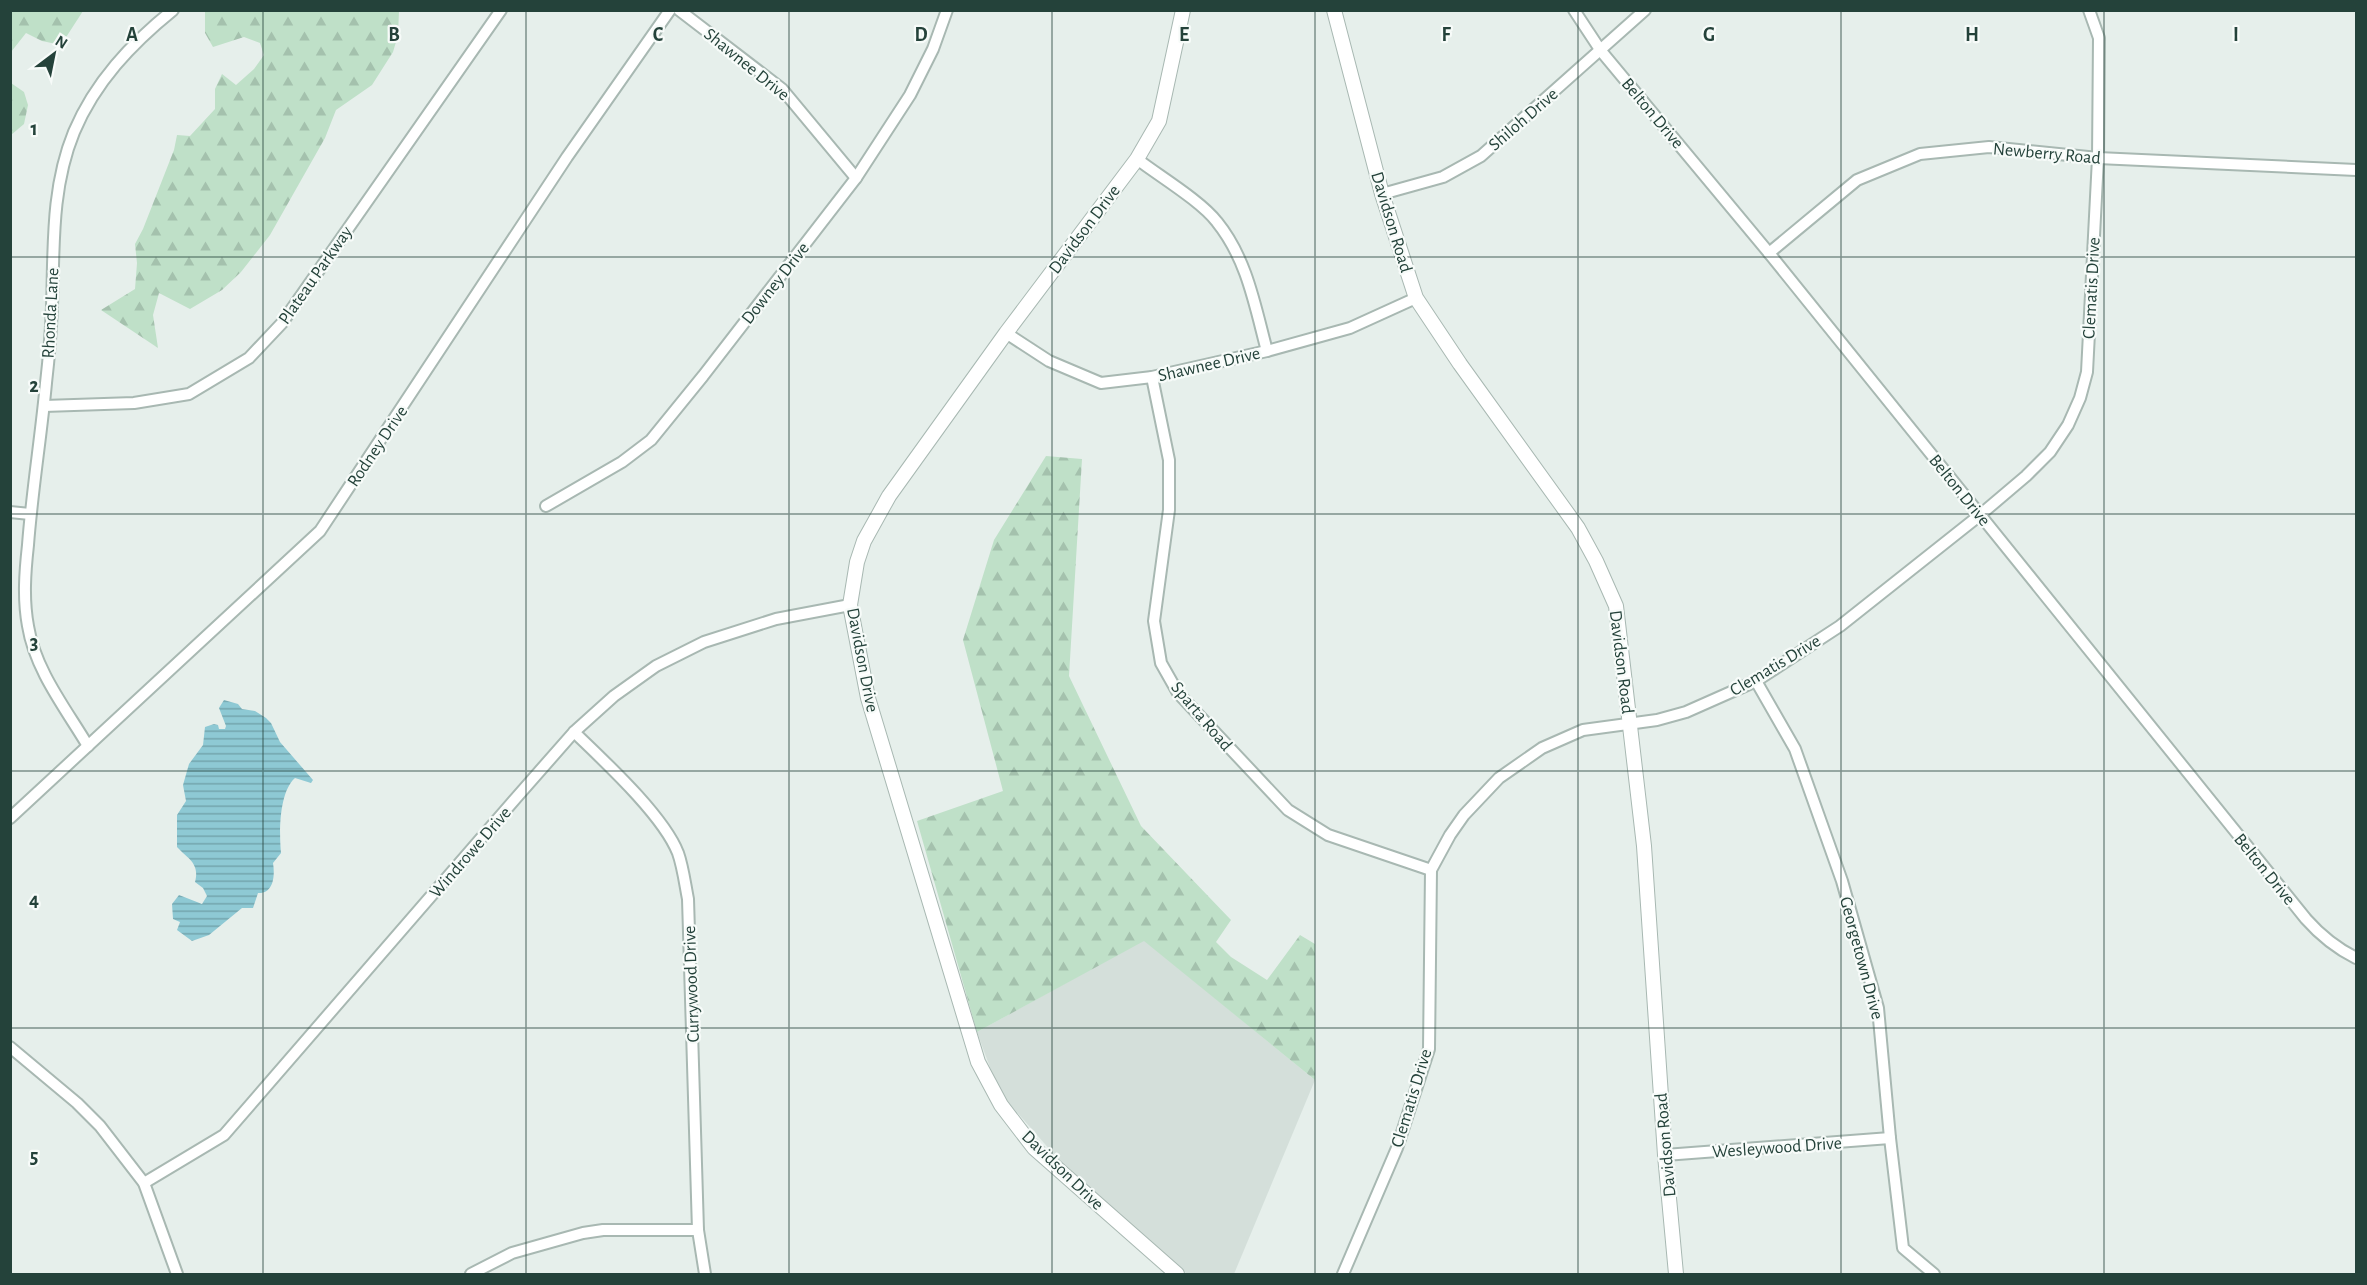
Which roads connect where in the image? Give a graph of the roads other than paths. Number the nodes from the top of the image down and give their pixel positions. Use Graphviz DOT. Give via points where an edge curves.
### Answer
graph roads {
  1 [pos="173,10"];
  2 [pos="501,10"];
  3 [pos="670,10"];
  4 [pos="679,10"];
  5 [pos="946,10"];
  6 [pos="1183,10"];
  7 [pos="1334,10"];
  8 [pos="1574,10"];
  9 [pos="1645,10"];
  10 [pos="2089,10"];
  11 [pos="1600,51"];
  12 [pos="2098,158"];
  13 [pos="1137,159"];
  14 [pos="2356,170"];
  15 [pos="856,178"];
  16 [pos="1382,194"];
  17 [pos="1769,253"];
  18 [pos="1416,298"];
  19 [pos="1006,333"];
  20 [pos="1267,351"];
  21 [pos="1152,378"];
  22 [pos="44,406"];
  23 [pos="546,506"];
  24 [pos="10,512"];
  25 [pos="30,514"];
  26 [pos="1980,514"];
  27 [pos="850,605"];
  28 [pos="1756,681"];
  29 [pos="1630,723"];
  30 [pos="574,732"];
  31 [pos="88,747"];
  32 [pos="10,818"];
  33 [pos="1431,870"];
  34 [pos="2356,958"];
  35 [pos="10,1047"];
  36 [pos="1890,1138"];
  37 [pos="1665,1155"];
  38 [pos="144,1182"];
  39 [pos="698,1230"];
  40 [pos="177,1275"];
  41 [pos="471,1275"];
  42 [pos="705,1275"];
  43 [pos="1177,1275"];
  44 [pos="1343,1275"];
  45 [pos="1676,1275"];
  46 [pos="1934,1275"];
  1 -- 22 [label="street, Rhonda Lane" via="130,47 107,75 80,119 68,149 54,221 51,333"];
  2 -- 22 [label="street, Plateau Parkway" via="282,323 249,358 189,394 134,402"];
  3 -- 31 [label="street, Rodney Drive" via="567,157 320,531"];
  4 -- 15 [label="street, Shawnee Drive" via="782,89"];
  5 -- 15 [label="street, Downey Drive" via="933,49 910,95"];
  6 -- 13 [label="street, Davidson Drive" via="1159,121"];
  7 -- 16 [label="street, Davidson Road"];
  8 -- 11 [label="street, Belton Drive"];
  9 -- 11 [label="street, Shiloh Drive"];
  10 -- 12 [label="street, Clematis Drive" via="2099,38"];
  11 -- 16 [label="street, Shiloh Drive" via="1481,156 1443,177"];
  11 -- 17 [label="street, Belton Drive"];
  12 -- 14 [label="street, Newberry Road"];
  12 -- 17 [label="street, Newberry Road" via="1989,147 1920,154 1857,180"];
  12 -- 26 [label="street, Clematis Drive" via="2087,372 2080,398 2050,453"];
  13 -- 19 [label="street, Davidson Drive"];
  13 -- 20 [label="street" via="1216,220 1234,245 1245,270"];
  15 -- 23 [label="street, Downey Drive" via="651,440 622,462"];
  16 -- 18 [label="street, Davidson Road"];
  17 -- 26 [label="street, Belton Drive"];
  18 -- 20 [label="street, Shawnee Drive" via="1350,328"];
  18 -- 29 [label="street, Davidson Road" via="1554,493 1596,561 1616,606"];
  19 -- 21 [label="street, Shawnee Drive" via="1049,361 1101,383"];
  19 -- 27 [label="street, Davidson Drive" via="889,496 864,541"];
  20 -- 21 [label="street, Shawnee Drive"];
  21 -- 33 [label="street, Sparta Road" via="1169,460 1169,510 1154,621 1161,663 1178,693 1288,810 1328,834"];
  22 -- 25 [label="street, Rhonda Lane"];
  24 -- 25 [label="street"];
  25 -- 31 [label="street, Rhonda Lane" via="25,579 30,636 39,663"];
  26 -- 28 [label="street, Clematis Drive" via="1840,626"];
  26 -- 34 [label="street, Belton Drive" via="2306,919 2320,935"];
  27 -- 30 [label="street, Windrowe Drive" via="776,619 704,642 656,666"];
  27 -- 43 [label="street, Davidson Drive" via="868,698 978,1062 1001,1106 1034,1148"];
  28 -- 29 [label="street, Clematis Drive" via="1686,712"];
  28 -- 36 [label="street, Georgetown Drive" via="1795,749 1842,881 1878,1008"];
  29 -- 33 [label="street, Clematis Drive" via="1583,730 1515,765 1464,815"];
  29 -- 37 [label="street, Davidson Road" via="1644,846"];
  30 -- 38 [label="street, Windrowe Drive" via="224,1135"];
  30 -- 39 [label="street, Currywood Drive" via="644,804 678,853 688,898"];
  31 -- 32 [label="street, Rodney Drive"];
  33 -- 44 [label="street, Clematis Drive" via="1428,1049 1397,1148"];
  35 -- 38 [label="street" via="100,1126"];
  36 -- 37 [label="street, Wesleywood Drive"];
  36 -- 46 [label="street, Georgetown Drive" via="1903,1248"];
  37 -- 45 [label="street, Davidson Road"];
  38 -- 40 [label="street"];
  39 -- 41 [label="street" via="583,1233 513,1253"];
  39 -- 42 [label="street, Currywood Drive"];
}
